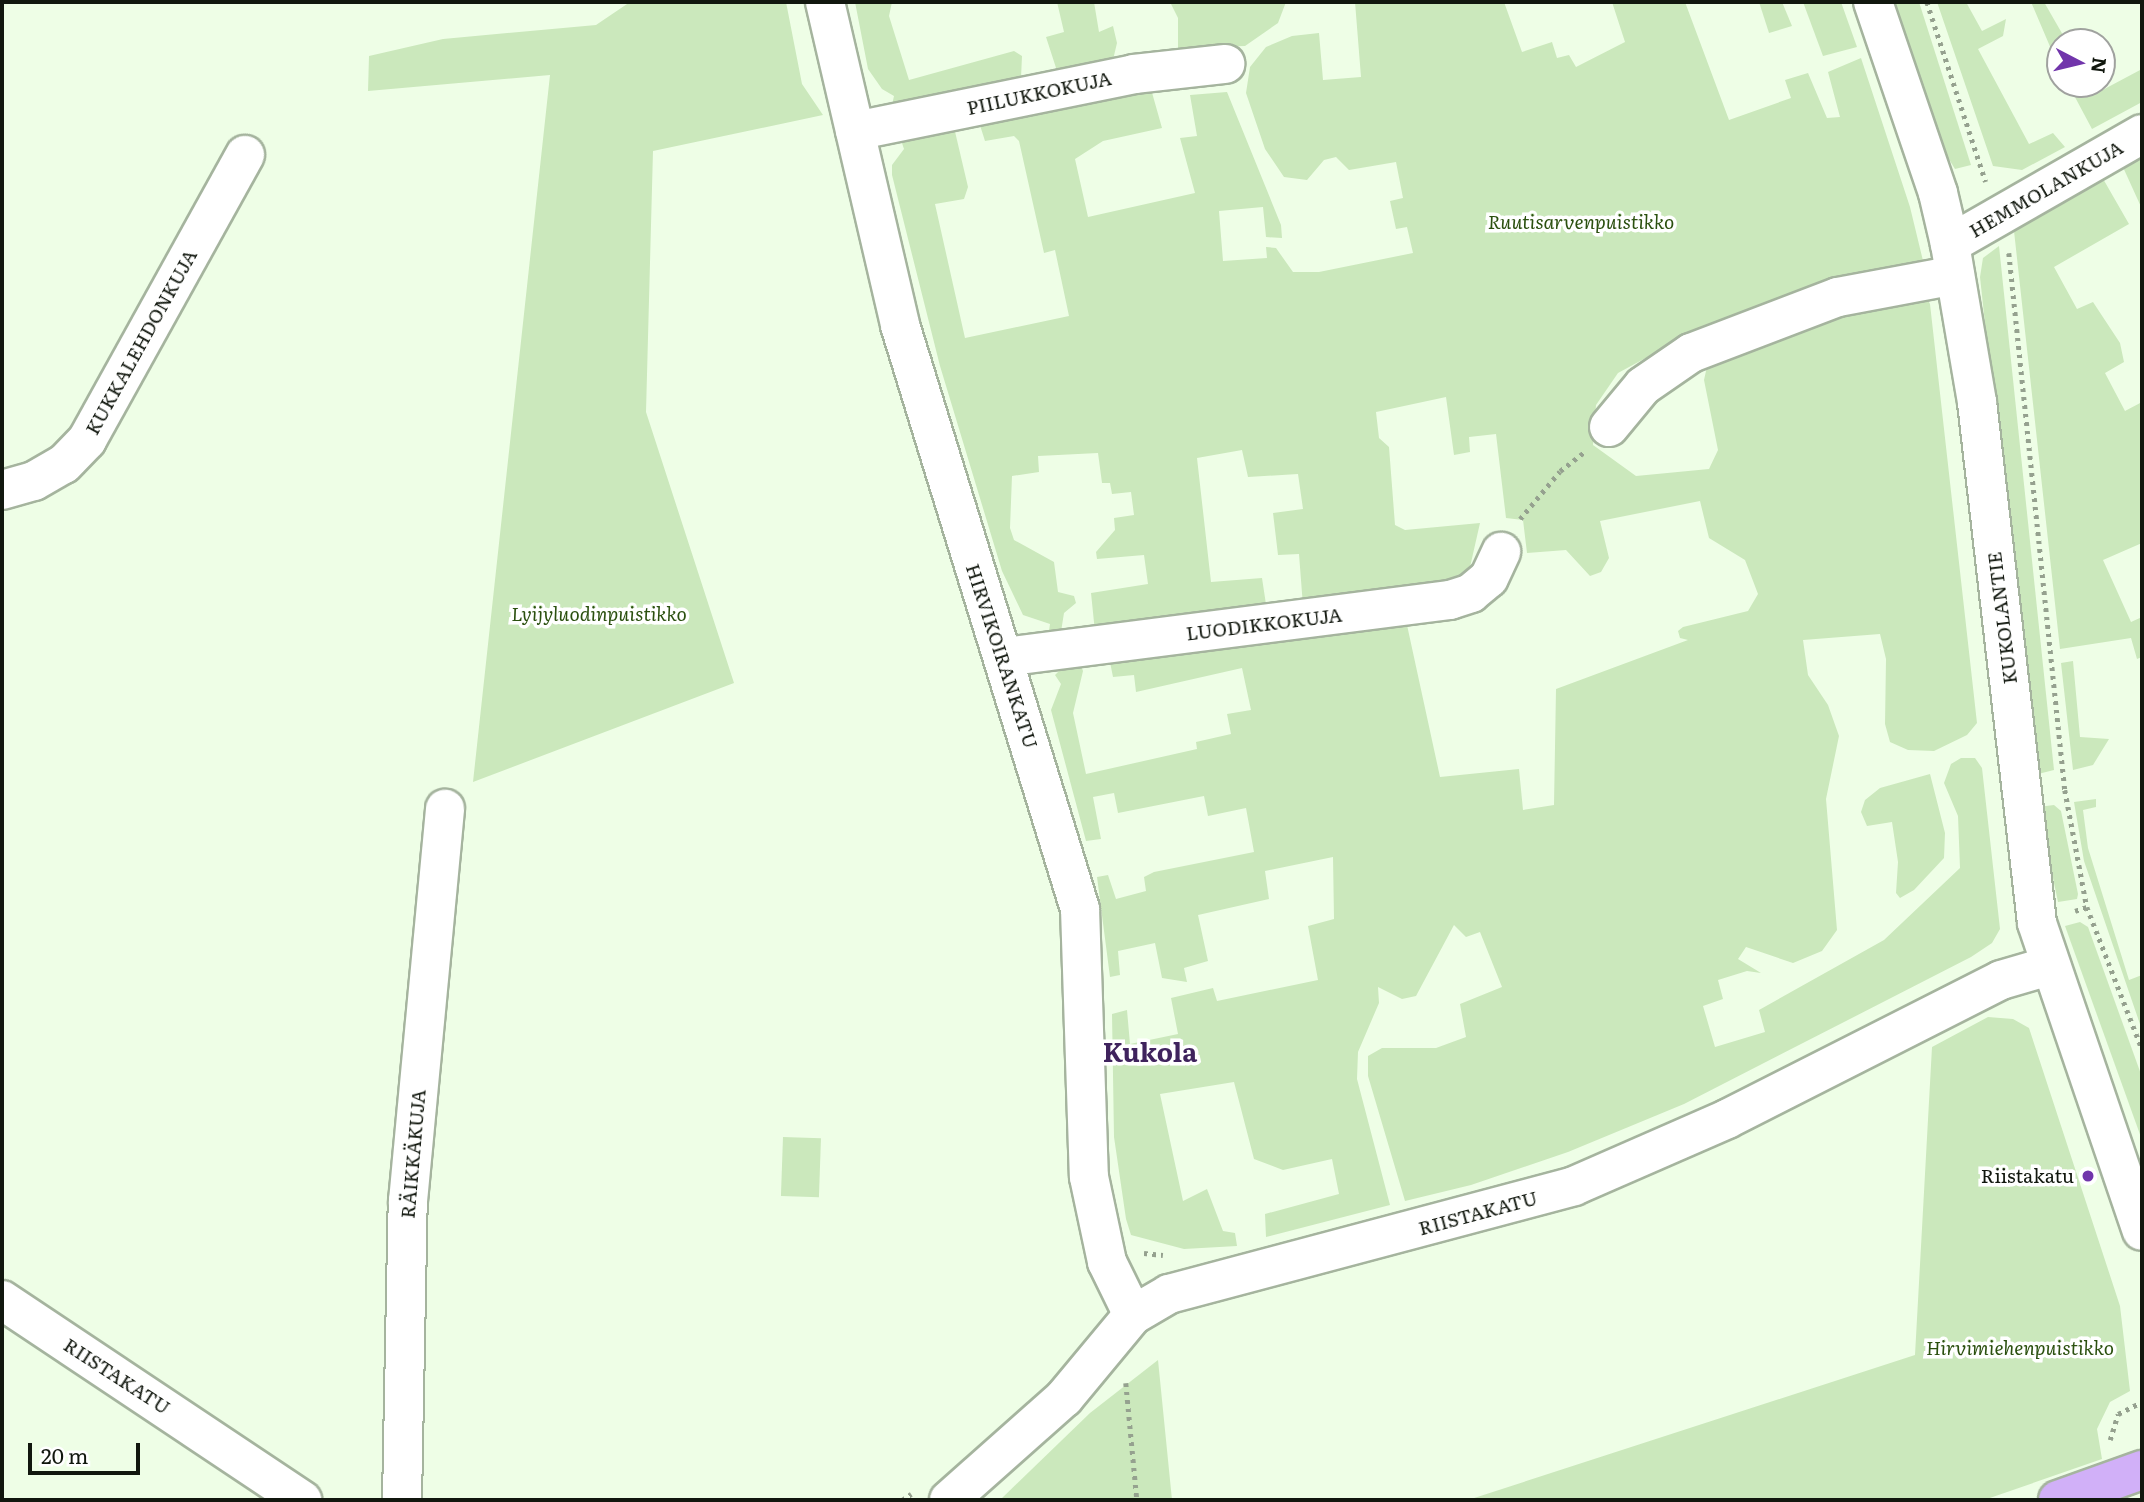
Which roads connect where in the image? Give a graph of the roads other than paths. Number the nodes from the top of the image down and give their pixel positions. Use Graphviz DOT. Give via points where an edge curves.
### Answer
graph roads {
  1 [pos="825,2"];
  2 [pos="1873,2"];
  3 [pos="1225,64"];
  4 [pos="855,131"];
  5 [pos="2142,134"];
  6 [pos="244,155"];
  7 [pos="1952,260"];
  8 [pos="1609,428"];
  9 [pos="2,490"];
  10 [pos="1501,552"];
  11 [pos="1004,657"];
  12 [pos="445,809"];
  13 [pos="2049,966"];
  14 [pos="2142,1231"];
  15 [pos="2,1300"];
  16 [pos="1133,1315"];
  17 [pos="2142,1470"];
  18 [pos="302,1500"];
  19 [pos="402,1500"];
  20 [pos="949,1500"];
  21 [pos="2058,1500"];
  1 -- 4 [label="street, HIRVIKOIRANKATU"];
  2 -- 7 [label="street, KUKOLANTIE" via="1938,193"];
  3 -- 4 [label="street, PIILUKKOKUJA" via="1134,74"];
  4 -- 11 [label="street, HIRVIKOIRANKATU" via="900,325 948,494"];
  5 -- 7 [label="street, HEMMOLANKUJA" via="1999,213"];
  6 -- 9 [label="street, KUKKALEHDONKUJA" via="87,440 64,464 34,481"];
  7 -- 8 [label="street" via="1690,352 1643,386"];
  7 -- 13 [label="street, KUKOLANTIE" via="1977,402 2037,923"];
  10 -- 11 [label="street, LUODIKKOKUJA" via="1489,578 1471,593 1450,600"];
  11 -- 16 [label="street, HIRVIKOIRANKATU" via="1080,909 1089,1177 1107,1262"];
  12 -- 19 [label="street, RÄIKKÄKUJA" via="408,1201"];
  13 -- 14 [label="street, KUKOLANTIE"];
  13 -- 16 [label="street, RIISTAKATU" via="2001,980 1739,1113 1574,1186 1169,1294"];
  15 -- 18 [label="street, RIISTAKATU"];
  16 -- 20 [label="street, RIISTAKATU" via="1064,1398"];
  17 -- 21 [label="main road"];
}
